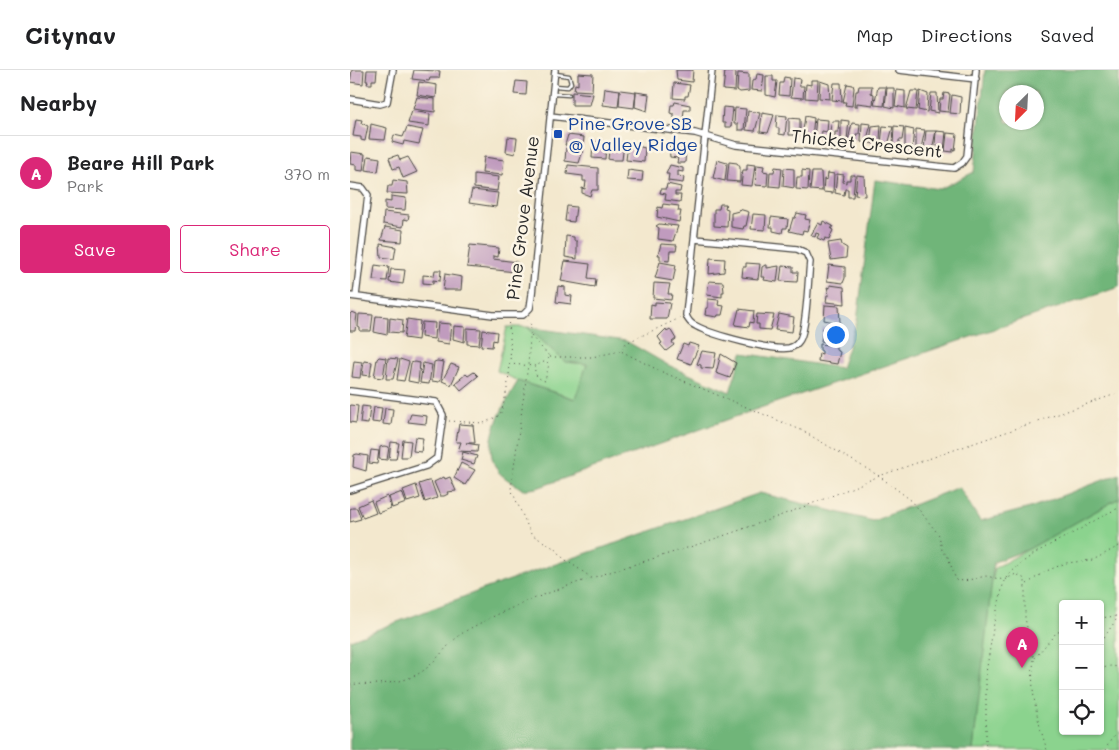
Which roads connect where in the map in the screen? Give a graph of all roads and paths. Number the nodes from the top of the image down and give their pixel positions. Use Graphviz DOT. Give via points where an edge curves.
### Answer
graph roads {
  1 [pos="393,70"];
  2 [pos="712,70"];
  3 [pos="899,70"];
  4 [pos="976,70"];
  5 [pos="555,72"];
  6 [pos="976,79"];
  7 [pos="554,86"];
  8 [pos="553,94"];
  9 [pos="569,95"];
  10 [pos="350,99"];
  11 [pos="550,116"];
  12 [pos="704,136"];
  13 [pos="350,186"];
  14 [pos="695,239"];
  15 [pos="353,296"];
  16 [pos="507,315"];
  17 [pos="523,315"];
  18 [pos="686,315"];
  19 [pos="530,335"];
  20 [pos="621,351"];
  21 [pos="550,357"];
  22 [pos="546,361"];
  23 [pos="508,364"];
  24 [pos="528,366"];
  25 [pos="535,366"];
  26 [pos="350,391"];
  27 [pos="1119,393"];
  28 [pos="442,420"];
  29 [pos="879,476"];
  30 [pos="350,490"];
  31 [pos="1119,508"];
  32 [pos="1119,546"];
  33 [pos="590,577"];
  34 [pos="1004,580"];
  35 [pos="1025,585"];
  36 [pos="1104,618"];
  37 [pos="1059,632"];
  38 [pos="1104,637"];
  39 [pos="1034,659"];
  40 [pos="1119,667"];
  41 [pos="1104,668"];
  42 [pos="350,684"];
  43 [pos="1119,733"];
  44 [pos="986,750"];
  45 [pos="1047,750"];
  46 [pos="1105,750"];
  1 -- 10 [label="street" via="387,102 380,104"];
  2 -- 12 [label="street"];
  3 -- 6 [label="street"];
  4 -- 6 [label="street, Thicket Crescent"];
  5 -- 7 [label="street, Pine Grove Avenue"];
  5 -- 7 [label="lane" via="569,76 571,83 568,87"];
  6 -- 12 [label="street, Thicket Crescent" via="967,156 954,168 736,145"];
  7 -- 8 [label="street, Pine Grove Avenue"];
  8 -- 9 [label="lane"];
  8 -- 11 [label="street, Pine Grove Avenue"];
  11 -- 12 [label="street, Thicket Crescent"];
  11 -- 17 [label="street, Pine Grove Avenue" via="532,294 530,308"];
  12 -- 14 [label="street"];
  13 -- 15 [label="street" via="363,188 368,195"];
  14 -- 18 [label="street"];
  14 -- 18 [label="street" via="797,249 806,253 810,262 803,334 789,348 777,347 733,339 703,329 688,321"];
  15 -- 16 [label="street, Pine Grove Avenue"];
  16 -- 17 [label="street, Pine Grove Avenue"];
  16 -- 23 [label="path" via="511,336"];
  17 -- 19 [label="path" via="531,325"];
  18 -- 20 [label="path" via="626,343"];
  19 -- 21 [label="path"];
  19 -- 24 [label="path"];
  20 -- 21 [label="path" via="592,357"];
  20 -- 29 [label="path" via="660,371 801,430"];
  21 -- 22 [label="path"];
  22 -- 25 [label="path"];
  22 -- 25 [label="path" via="549,364 546,381 534,373"];
  23 -- 24 [label="path"];
  23 -- 28 [label="path" via="500,415 484,423"];
  24 -- 25 [label="path"];
  24 -- 33 [label="path" via="512,490 531,534"];
  26 -- 28 [label="street" via="436,402 443,415"];
  27 -- 29 [label="path"];
  28 -- 30 [label="street" via="438,458 426,466"];
  29 -- 33 [label="path" via="702,543"];
  29 -- 34 [label="path" via="912,502 939,535 956,580 986,576"];
  31 -- 34 [label="path" via="1042,547"];
  32 -- 35 [label="path" via="1093,560 1066,562"];
  33 -- 42 [label="path" via="488,618 460,633 429,667 412,677 373,685"];
  34 -- 35 [label="path" via="1016,574 1025,579"];
  34 -- 44 [label="path" via="986,673"];
  35 -- 39 [label="path" via="1025,618"];
  36 -- 38 [label="path" via="1116,616"];
  37 -- 39 [label="path"];
  39 -- 45 [label="path" via="1033,685"];
  40 -- 41 [label="path"];
  43 -- 46 [label="path"];
}
